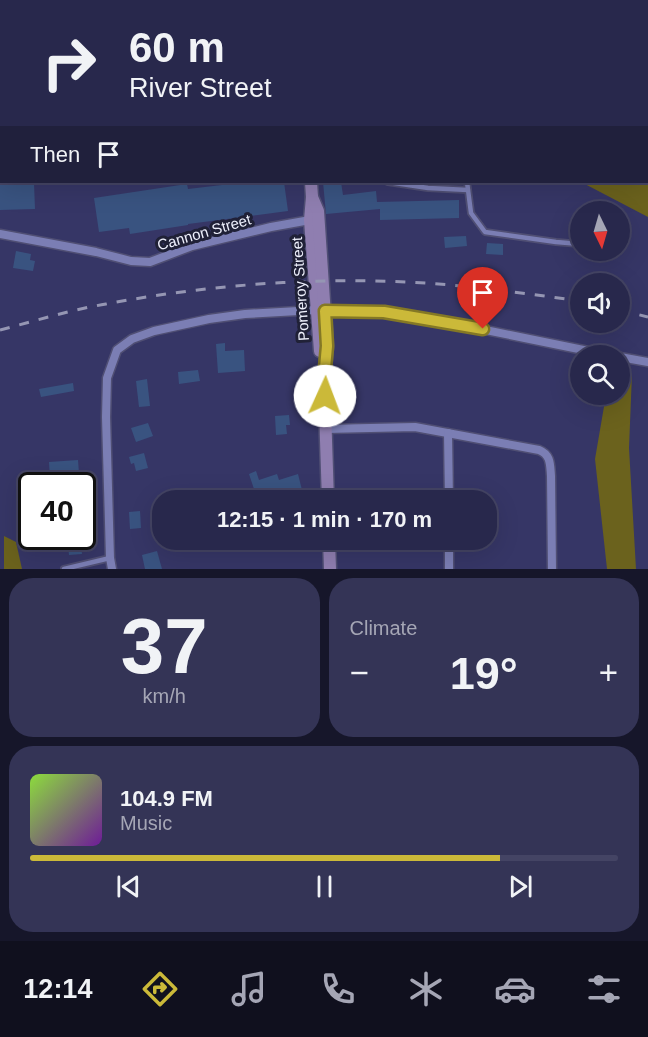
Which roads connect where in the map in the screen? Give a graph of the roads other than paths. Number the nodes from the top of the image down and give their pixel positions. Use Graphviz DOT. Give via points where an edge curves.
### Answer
graph roads {
  1 [pos="311,183"];
  2 [pos="395,183"];
  3 [pos="467,183"];
  4 [pos="468,190"];
  5 [pos="312,197"];
  6 [pos="310,220"];
  7 [pos="0,234"];
  8 [pos="570,243"];
  9 [pos="321,311"];
  10 [pos="570,347"];
  11 [pos="630,359"];
  12 [pos="648,362"];
  13 [pos="325,429"];
  14 [pos="448,433"];
  15 [pos="328,490"];
  16 [pos="449,490"];
  17 [pos="329,550"];
  18 [pos="449,550"];
  19 [pos="110,558"];
  20 [pos="64,569"];
  21 [pos="112,569"];
  22 [pos="330,569"];
  23 [pos="449,569"];
  24 [pos="552,569"];
  1 -- 5 [label="street, Pomeroy Street"];
  2 -- 4 [label="lane"];
  3 -- 4 [label="lane"];
  4 -- 8 [label="lane" via="471,213 485,232"];
  5 -- 6 [label="street, Pomeroy Street"];
  5 -- 9 [label="street, Pomeroy Street" via="318,211"];
  6 -- 7 [label="street, Cannon Street" via="192,246 150,262"];
  6 -- 9 [label="street, Pomeroy Street"];
  9 -- 10 [label="street" via="384,312"];
  9 -- 13 [label="street, Pomeroy Street" via="319,347"];
  9 -- 19 [label="street" via="208,319 154,331 117,350 107,378"];
  11 -- 12 [label="street"];
  13 -- 14 [label="street" via="415,427"];
  13 -- 15 [label="street, Pomeroy Street"];
  14 -- 16 [label="street"];
  14 -- 24 [label="street" via="539,450 547,455"];
  17 -- 22 [label="street"];
  18 -- 23 [label="street"];
  19 -- 20 [label="lane"];
  19 -- 21 [label="street"];
}
